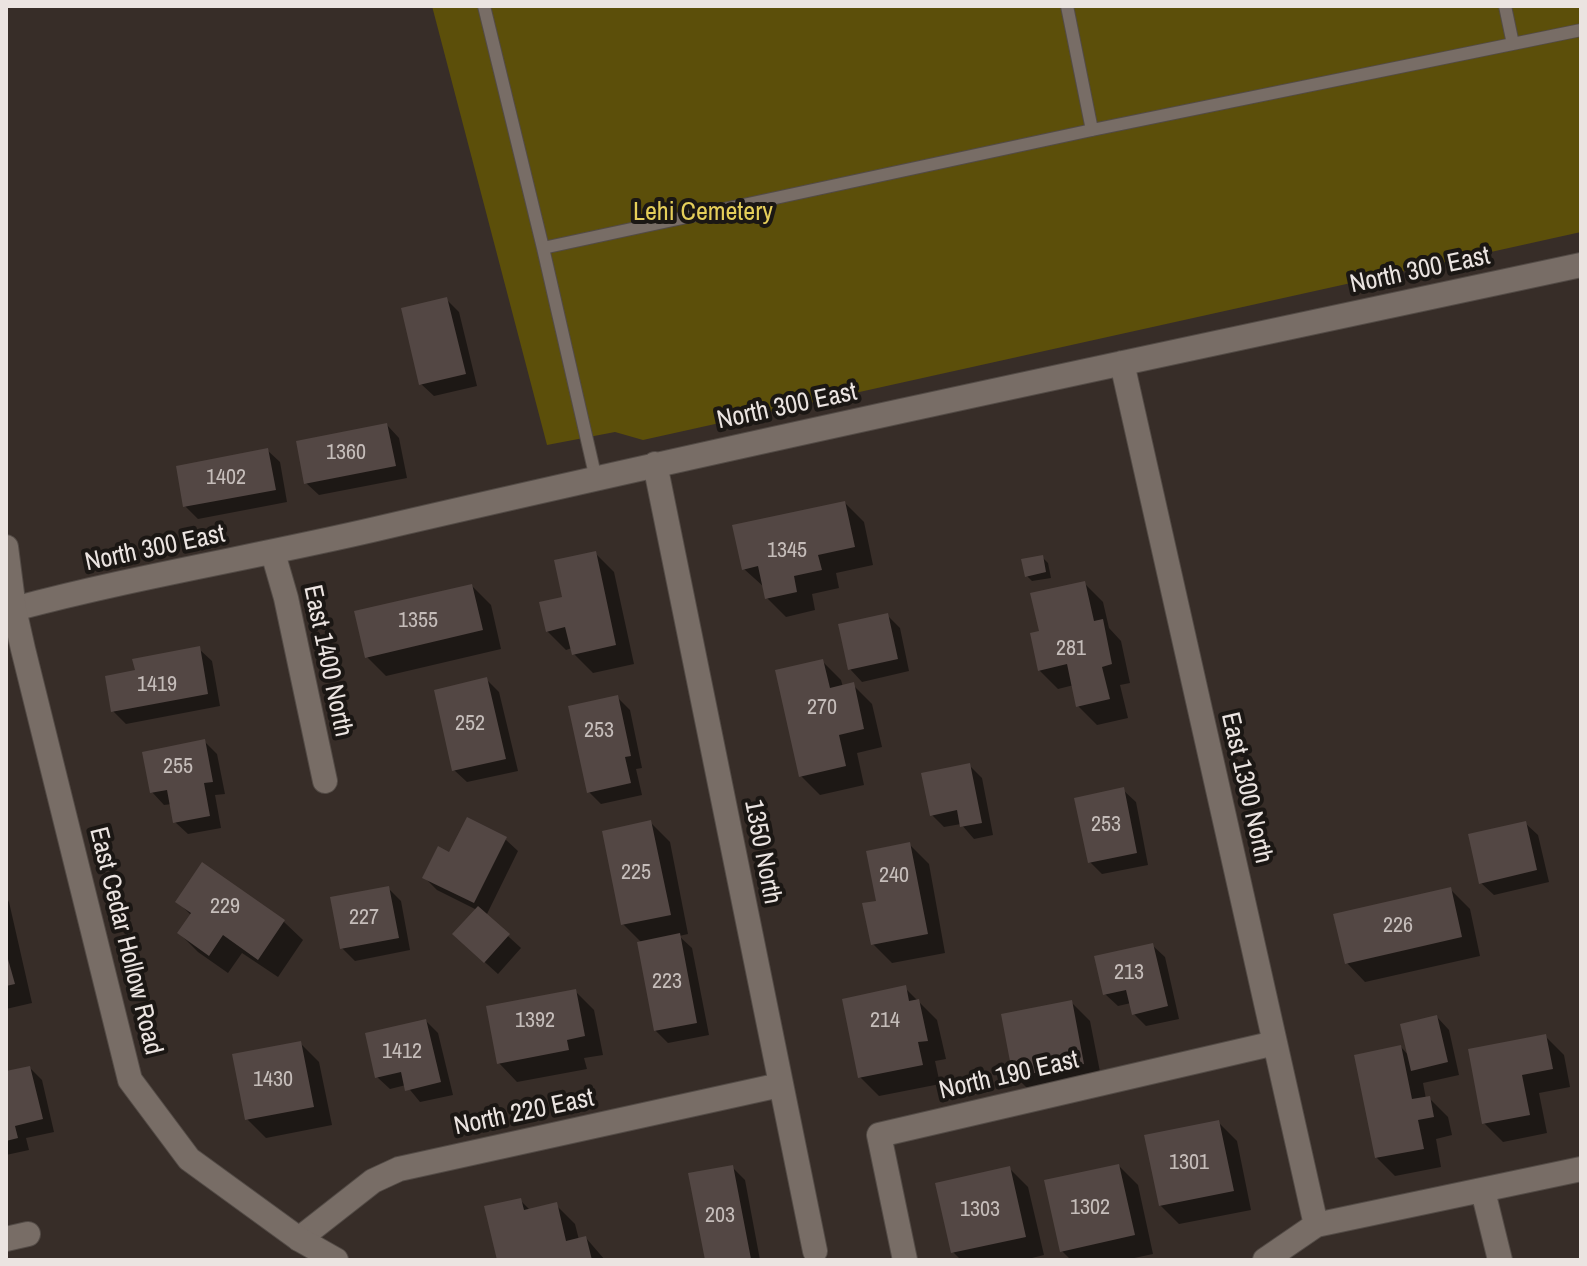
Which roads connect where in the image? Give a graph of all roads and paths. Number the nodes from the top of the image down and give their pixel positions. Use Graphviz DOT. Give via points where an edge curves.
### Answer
graph roads {
  1 [pos="484,6"];
  2 [pos="1067,6"];
  3 [pos="1505,6"];
  4 [pos="1581,30"];
  5 [pos="1513,44"];
  6 [pos="1092,130"];
  7 [pos="543,248"];
  8 [pos="1581,265"];
  9 [pos="1122,363"];
  10 [pos="655,464"];
  11 [pos="596,479"];
  12 [pos="6,547"];
  13 [pos="273,553"];
  14 [pos="10,610"];
  15 [pos="325,781"];
  16 [pos="1275,1043"];
  17 [pos="780,1085"];
  18 [pos="1581,1169"];
  19 [pos="1483,1191"];
  20 [pos="1316,1225"];
  21 [pos="299,1239"];
  22 [pos="815,1251"];
  23 [pos="336,1260"];
  24 [pos="905,1260"];
  25 [pos="1265,1260"];
  26 [pos="1500,1260"];
  1 -- 7 [label="lane"];
  2 -- 6 [label="lane"];
  3 -- 5 [label="lane"];
  4 -- 5 [label="lane"];
  5 -- 6 [label="lane"];
  6 -- 7 [label="lane"];
  7 -- 11 [label="lane"];
  8 -- 9 [label="street, North 300 East"];
  9 -- 10 [label="street, North 300 East"];
  9 -- 16 [label="street, East 1300 North"];
  10 -- 11 [label="street, North 300 East"];
  10 -- 17 [label="street, 1350 North"];
  11 -- 13 [label="street, North 300 East"];
  12 -- 14 [label="street, East Cedar Hollow Road"];
  13 -- 14 [label="street, North 300 East"];
  13 -- 15 [label="street, East 1400 North"];
  14 -- 21 [label="street, East Cedar Hollow Road" via="130,1080 189,1159"];
  16 -- 20 [label="street, East 1300 North"];
  16 -- 24 [label="street, North 190 East" via="879,1135"];
  17 -- 21 [label="street, North 220 East" via="399,1169 373,1181"];
  17 -- 22 [label="street, 1350 North"];
  18 -- 19 [label="street"];
  19 -- 20 [label="street"];
  19 -- 26 [label="street"];
  20 -- 25 [label="street"];
  21 -- 23 [label="street, East Cedar Hollow Road"];
}
